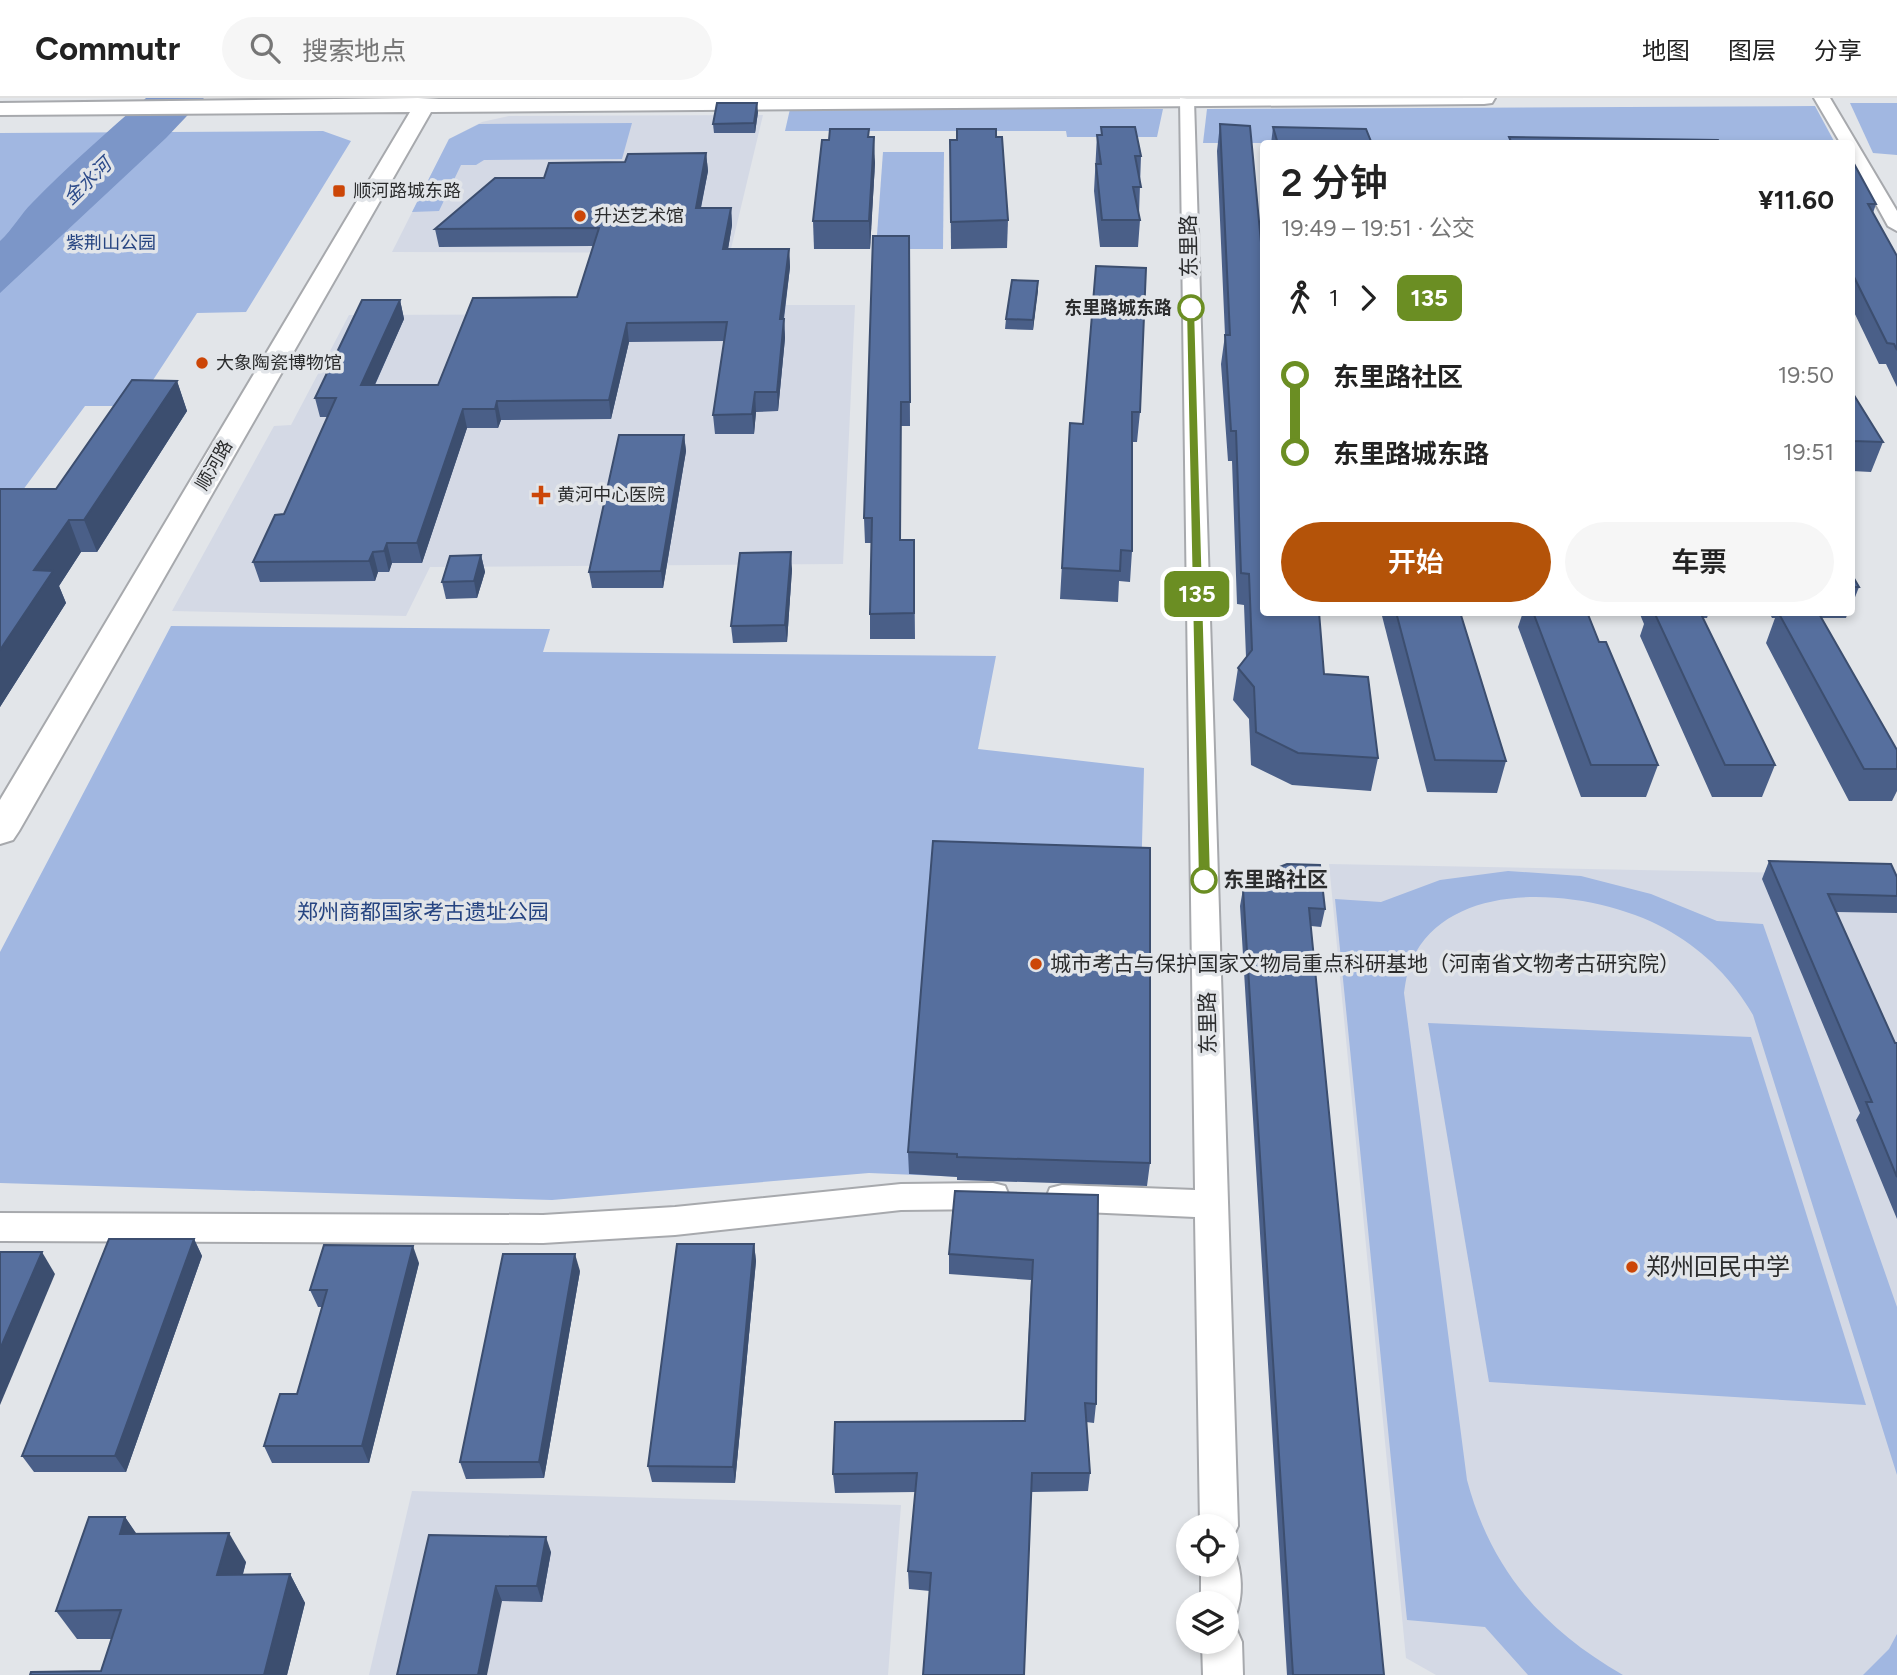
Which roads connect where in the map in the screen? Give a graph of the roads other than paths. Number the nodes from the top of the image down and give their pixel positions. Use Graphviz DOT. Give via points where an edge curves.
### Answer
graph roads {
  1 [pos="1484,98"];
  2 [pos="1822,98"];
  3 [pos="1186,100"];
  4 [pos="426,102"];
  5 [pos="0,109"];
  6 [pos="114,114"];
  7 [pos="0,122"];
  8 [pos="1847,140"];
  9 [pos="1855,154"];
  10 [pos="1897,226"];
  11 [pos="0,831"];
  12 [pos="1212,1204"];
  13 [pos="0,1227"];
  14 [pos="1219,1514"];
  15 [pos="1222,1654"];
  16 [pos="1223,1675"];
  1 -- 3 [label="street"];
  2 -- 8 [label="street"];
  3 -- 4 [label="street"];
  3 -- 12 [label="street, 东里路"];
  4 -- 6 [label="street" via="300,119 213,113"];
  4 -- 11 [label="street, 顺河路"];
  5 -- 6 [label="street"];
  6 -- 7 [label="street"];
  9 -- 10 [label="street"];
  12 -- 13 [label="street" via="915,1196 543,1230"];
  12 -- 14 [label="street, 东里路"];
  15 -- 16 [label="street"];
}
